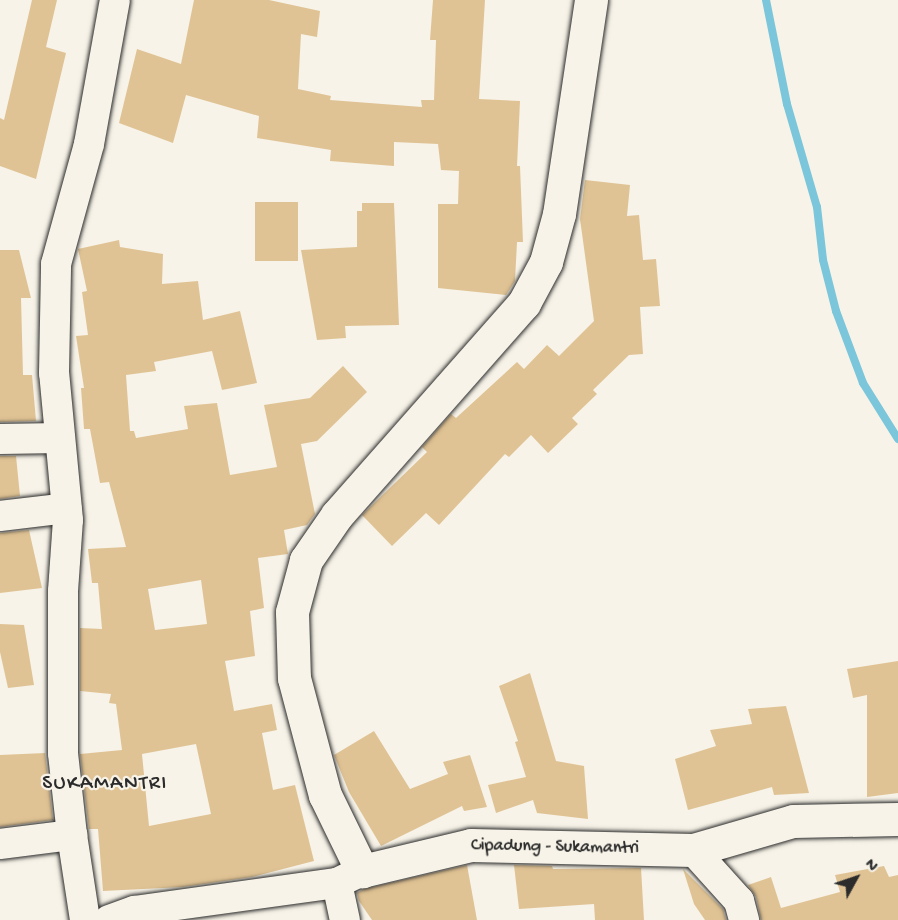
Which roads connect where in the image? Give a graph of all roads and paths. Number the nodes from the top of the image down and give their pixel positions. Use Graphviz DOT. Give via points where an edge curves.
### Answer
graph roads {
  1 [pos="115,0"];
  2 [pos="591,0"];
  3 [pos="60,438"];
  4 [pos="0,439"];
  5 [pos="67,508"];
  6 [pos="0,516"];
  7 [pos="898,819"];
  8 [pos="72,835"];
  9 [pos="0,844"];
  10 [pos="693,850"];
  11 [pos="349,877"];
  12 [pos="85,920"];
  13 [pos="109,920"];
  14 [pos="345,920"];
  15 [pos="744,920"];
  1 -- 3 [label="street" via="89,144 56,264 54,373"];
  2 -- 11 [label="street" via="559,214 546,262 524,303 337,515 306,560 292,612 294,678"];
  3 -- 4 [label="street"];
  3 -- 5 [label="street"];
  5 -- 6 [label="street"];
  5 -- 8 [label="street" via="63,753"];
  7 -- 10 [label="street, Cipadung - Sukamantri" via="794,820"];
  8 -- 9 [label="street"];
  8 -- 12 [label="street"];
  10 -- 11 [label="street, Cipadung - Sukamantri" via="471,845"];
  10 -- 15 [label="street" via="739,901"];
  11 -- 13 [label="street, Cipadung - Sukamantri" via="134,911"];
  11 -- 14 [label="street"];
}
